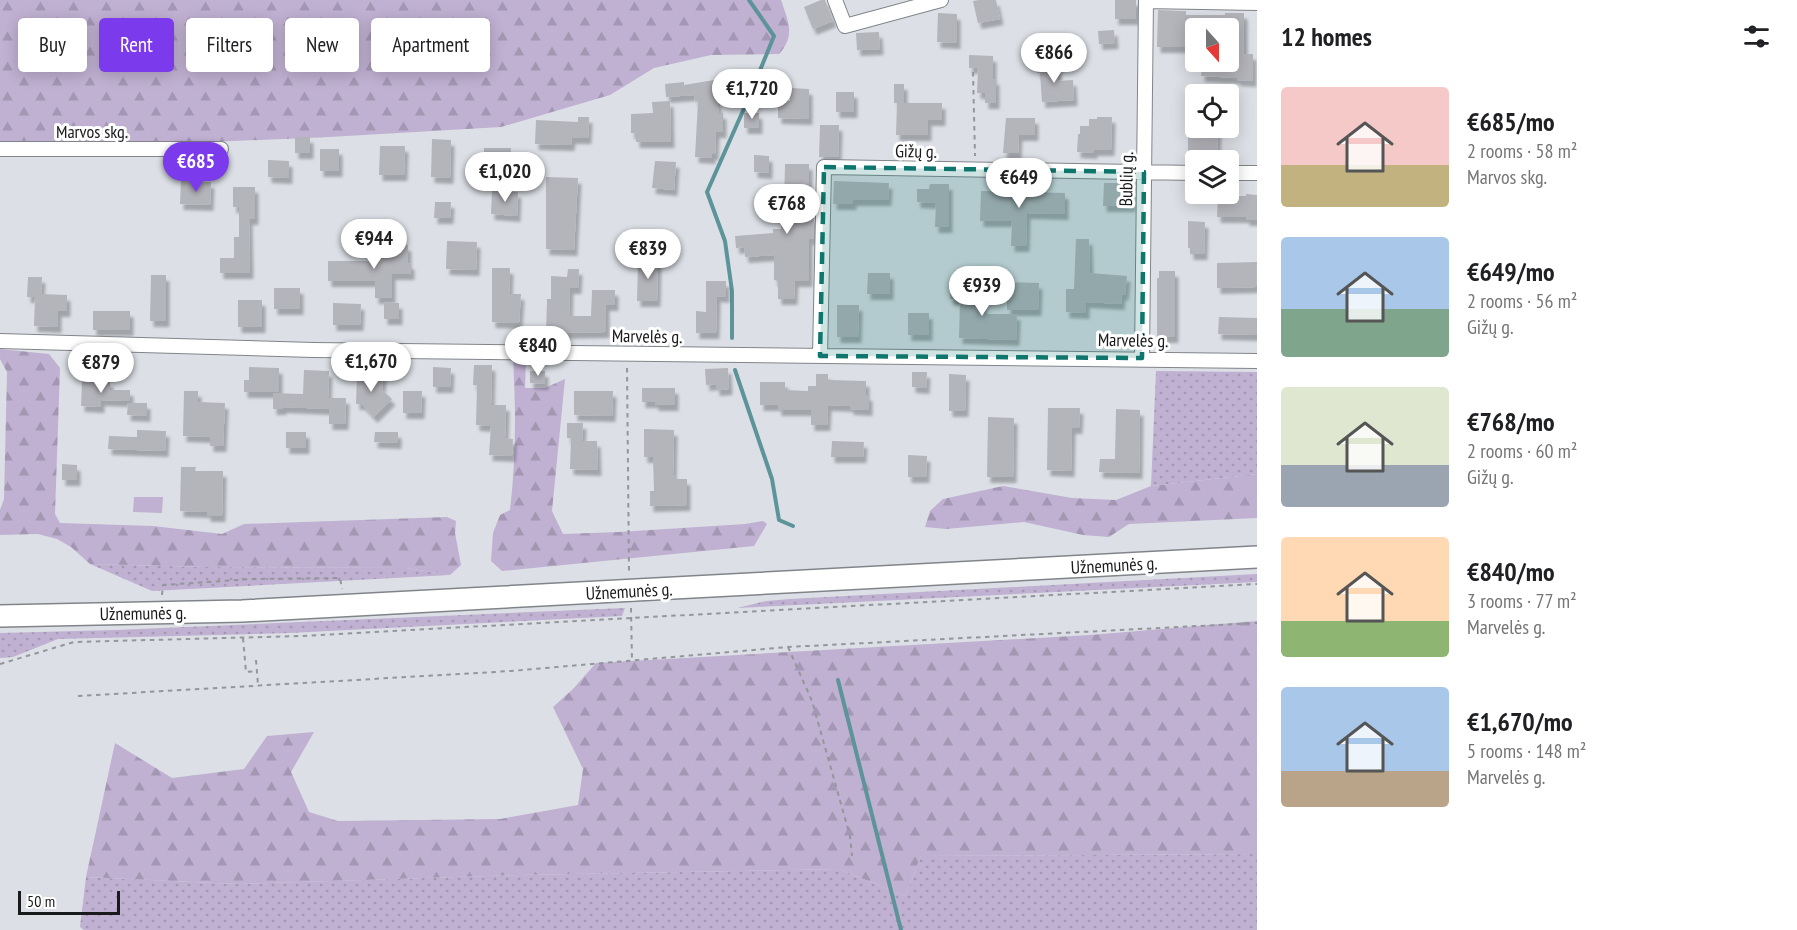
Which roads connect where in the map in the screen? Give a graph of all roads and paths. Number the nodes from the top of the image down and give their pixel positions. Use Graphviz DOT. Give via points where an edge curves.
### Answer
graph roads {
  1 [pos="835,0"];
  2 [pos="941,0"];
  3 [pos="1146,0"];
  4 [pos="1257,3"];
  5 [pos="973,72"];
  6 [pos="0,149"];
  7 [pos="221,149"];
  8 [pos="975,170"];
  9 [pos="1144,172"];
  10 [pos="1185,172"];
  11 [pos="1239,173"];
  12 [pos="1257,173"];
  13 [pos="0,341"];
  14 [pos="627,353"];
  15 [pos="820,356"];
  16 [pos="1142,358"];
  17 [pos="1257,361"];
  18 [pos="627,521"];
  19 [pos="1257,557"];
  20 [pos="1257,584"];
  21 [pos="344,605"];
  22 [pos="162,613"];
  23 [pos="0,616"];
  24 [pos="1257,623"];
  25 [pos="243,637"];
  26 [pos="788,647"];
  27 [pos="256,660"];
  28 [pos="0,664"];
  29 [pos="257,671"];
  30 [pos="258,685"];
  31 [pos="78,696"];
  32 [pos="852,856"];
  1 -- 2 [label="street" via="845,26"];
  3 -- 4 [label="street"];
  3 -- 9 [label="street, Bublių g."];
  5 -- 8 [label="path"];
  6 -- 7 [label="street, Marvos skg."];
  8 -- 9 [label="street, Gižų g."];
  8 -- 15 [label="street, Gižų g." via="824,167"];
  9 -- 10 [label="street, Gižų g."];
  9 -- 16 [label="street, Bublių g."];
  11 -- 12 [label="street"];
  13 -- 14 [label="street, Marvelės g." via="217,349"];
  14 -- 15 [label="street, Marvelės g."];
  14 -- 18 [label="path"];
  15 -- 16 [label="street, Marvelės g."];
  16 -- 17 [label="street, Marvelės g."];
  19 -- 21 [label="main road, Užnemunės g."];
  20 -- 25 [label="path"];
  21 -- 22 [label="main road, Užnemunės g."];
  21 -- 22 [label="path" via="340,578 252,579 163,585"];
  22 -- 23 [label="main road, Užnemunės g."];
  24 -- 26 [label="path"];
  25 -- 28 [label="path" via="74,642"];
  25 -- 29 [label="path" via="246,672"];
  26 -- 30 [label="path" via="511,671"];
  26 -- 32 [label="path" via="812,701 850,836"];
  27 -- 29 [label="path"];
  29 -- 30 [label="path"];
  30 -- 31 [label="path"];
}
